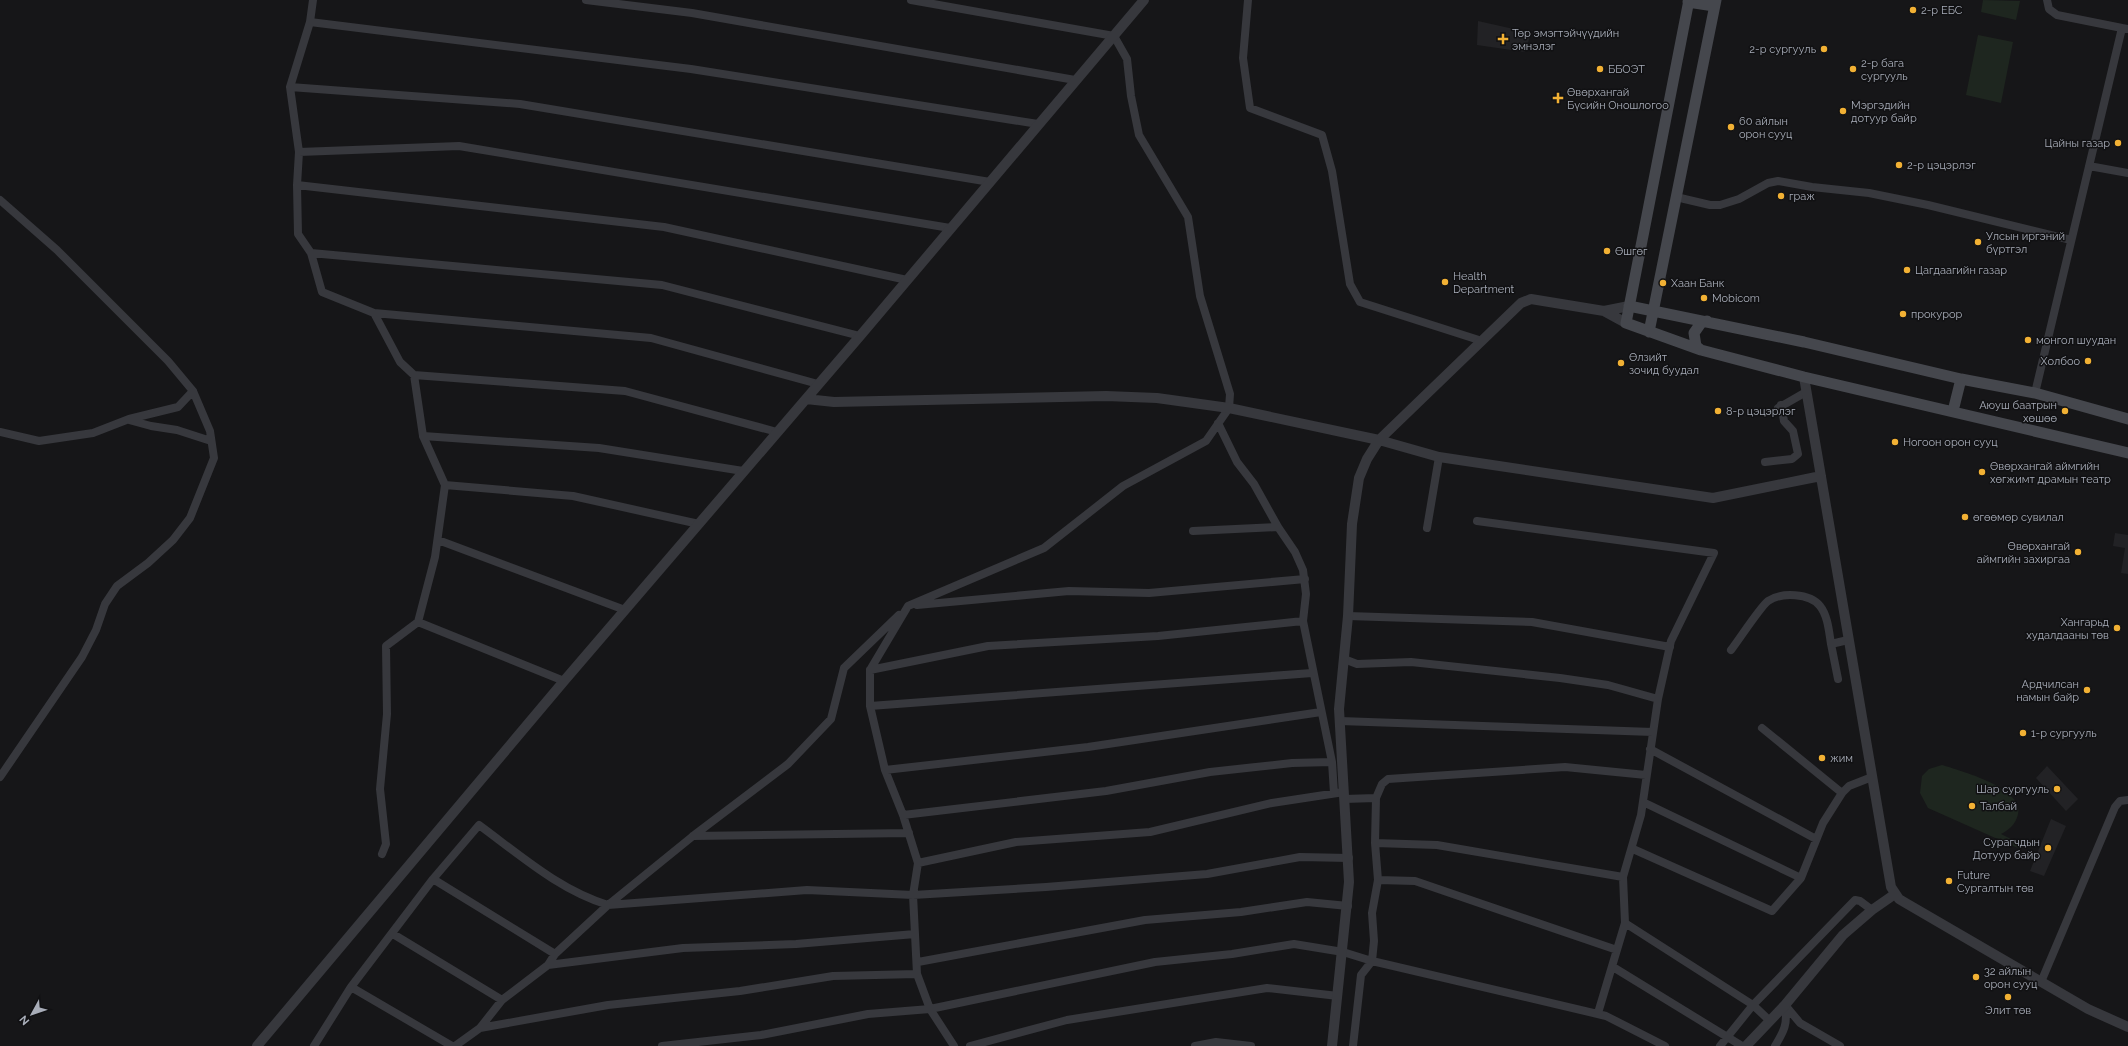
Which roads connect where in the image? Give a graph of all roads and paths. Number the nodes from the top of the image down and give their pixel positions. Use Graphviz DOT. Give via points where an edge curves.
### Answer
graph roads {
  1 [pos="313,0"];
  2 [pos="586,0"];
  3 [pos="911,0"];
  4 [pos="1144,0"];
  5 [pos="1248,0"];
  6 [pos="2047,0"];
  7 [pos="1688,1"];
  8 [pos="1715,3"];
  9 [pos="310,22"];
  10 [pos="2125,28"];
  11 [pos="1114,36"];
  12 [pos="1075,80"];
  13 [pos="290,87"];
  14 [pos="1038,124"];
  15 [pos="299,152"];
  16 [pos="2089,166"];
  17 [pos="2128,174"];
  18 [pos="990,182"];
  19 [pos="297,185"];
  20 [pos="1676,197"];
  21 [pos="0,200"];
  22 [pos="950,228"];
  23 [pos="2071,240"];
  24 [pos="311,253"];
  25 [pos="907,280"];
  26 [pos="1629,306"];
  27 [pos="1653,310"];
  28 [pos="1604,311"];
  29 [pos="374,313"];
  30 [pos="1707,321"];
  31 [pos="1626,323"];
  32 [pos="1649,332"];
  33 [pos="860,336"];
  34 [pos="1482,341"];
  35 [pos="1701,350"];
  36 [pos="414,375"];
  37 [pos="1804,377"];
  38 [pos="1961,379"];
  39 [pos="818,384"];
  40 [pos="193,391"];
  41 [pos="1806,392"];
  42 [pos="2035,393"];
  43 [pos="806,398"];
  44 [pos="1229,408"];
  45 [pos="1954,411"];
  46 [pos="2128,419"];
  47 [pos="129,420"];
  48 [pos="1218,423"];
  49 [pos="0,432"];
  50 [pos="777,432"];
  51 [pos="423,436"];
  52 [pos="1379,440"];
  53 [pos="212,441"];
  54 [pos="2127,450"];
  55 [pos="1439,457"];
  56 [pos="1765,462"];
  57 [pos="743,471"];
  58 [pos="1820,476"];
  59 [pos="445,485"];
  60 [pos="1477,522"];
  61 [pos="699,524"];
  62 [pos="1278,527"];
  63 [pos="1427,528"];
  64 [pos="1193,531"];
  65 [pos="438,540"];
  66 [pos="1305,579"];
  67 [pos="908,606"];
  68 [pos="625,610"];
  69 [pos="1348,616"];
  70 [pos="1303,621"];
  71 [pos="418,622"];
  72 [pos="1848,640"];
  73 [pos="1831,644"];
  74 [pos="1670,647"];
  75 [pos="1731,650"];
  76 [pos="1344,658"];
  77 [pos="870,670"];
  78 [pos="1312,673"];
  79 [pos="1838,679"];
  80 [pos="564,681"];
  81 [pos="1658,699"];
  82 [pos="870,706"];
  83 [pos="1321,712"];
  84 [pos="1340,721"];
  85 [pos="1762,728"];
  86 [pos="1653,732"];
  87 [pos="1650,749"];
  88 [pos="1332,762"];
  89 [pos="885,770"];
  90 [pos="1646,775"];
  91 [pos="0,777"];
  92 [pos="1872,777"];
  93 [pos="1842,793"];
  94 [pos="1341,795"];
  95 [pos="1376,798"];
  96 [pos="2128,800"];
  97 [pos="1643,802"];
  98 [pos="903,815"];
  99 [pos="909,833"];
  100 [pos="693,836"];
  101 [pos="1816,839"];
  102 [pos="1374,843"];
  103 [pos="1633,849"];
  104 [pos="382,854"];
  105 [pos="1349,858"];
  106 [pos="918,862"];
  107 [pos="1623,877"];
  108 [pos="1801,878"];
  109 [pos="433,879"];
  110 [pos="1378,880"];
  111 [pos="1895,894"];
  112 [pos="913,895"];
  113 [pos="608,906"];
  114 [pos="1348,906"];
  115 [pos="1872,910"];
  116 [pos="1625,923"];
  117 [pos="393,934"];
  118 [pos="915,934"];
  119 [pos="1617,950"];
  120 [pos="1343,952"];
  121 [pos="555,954"];
  122 [pos="1372,961"];
  123 [pos="918,962"];
  124 [pos="548,965"];
  125 [pos="1613,967"];
  126 [pos="917,974"];
  127 [pos="2041,982"];
  128 [pos="352,987"];
  129 [pos="1338,996"];
  130 [pos="502,1000"];
  131 [pos="1753,1005"];
  132 [pos="1785,1005"];
  133 [pos="930,1009"];
  134 [pos="1598,1013"];
  135 [pos="1770,1021"];
  136 [pos="2128,1026"];
  137 [pos="480,1028"];
  138 [pos="1729,1037"];
  139 [pos="257,1046"];
  140 [pos="314,1046"];
  141 [pos="452,1046"];
  142 [pos="456,1046"];
  143 [pos="662,1046"];
  144 [pos="954,1046"];
  145 [pos="970,1046"];
  146 [pos="1195,1046"];
  147 [pos="1251,1046"];
  148 [pos="1332,1046"];
  149 [pos="1353,1046"];
  150 [pos="1666,1046"];
  151 [pos="1720,1046"];
  152 [pos="1742,1046"];
  153 [pos="1746,1046"];
  154 [pos="1775,1046"];
  155 [pos="1840,1046"];
  1 -- 9 [label="street"];
  2 -- 12 [label="street" via="692,13"];
  3 -- 11 [label="street"];
  4 -- 11 [label="street"];
  5 -- 34 [label="street" via="1243,58 1250,108 1322,135 1332,171 1350,284 1360,302"];
  6 -- 10 [label="street" via="2049,9 2057,15"];
  7 -- 8 [label="main road"];
  7 -- 26 [label="main road"];
  8 -- 20 [label="main road"];
  9 -- 13 [label="street"];
  9 -- 14 [label="street" via="691,69"];
  10 -- 16 [label="street"];
  11 -- 12 [label="street"];
  11 -- 44 [label="street" via="1127,59 1139,135 1188,217 1200,296 1230,394"];
  12 -- 14 [label="street"];
  13 -- 15 [label="street"];
  13 -- 18 [label="street" via="520,104"];
  14 -- 18 [label="street"];
  15 -- 19 [label="street"];
  15 -- 22 [label="street" via="459,146"];
  16 -- 17 [label="street"];
  16 -- 23 [label="street"];
  18 -- 22 [label="street"];
  19 -- 24 [label="street" via="298,234"];
  19 -- 25 [label="street" via="664,227"];
  20 -- 23 [label="street" via="1720,205 1778,181 1869,193"];
  20 -- 27 [label="main road"];
  21 -- 40 [label="street" via="57,250 168,362"];
  22 -- 25 [label="street"];
  23 -- 42 [label="street"];
  24 -- 29 [label="street" via="322,292"];
  24 -- 33 [label="street" via="662,285"];
  25 -- 33 [label="street"];
  26 -- 27 [label="main road"];
  26 -- 28 [label="street"];
  26 -- 31 [label="main road"];
  27 -- 30 [label="main road"];
  27 -- 32 [label="main road"];
  28 -- 31 [label="street"];
  28 -- 34 [label="street" via="1531,299 1521,303"];
  29 -- 36 [label="street" via="400,362"];
  29 -- 39 [label="street" via="651,338"];
  30 -- 35 [label="main road" via="1701,323 1694,333 1696,346"];
  30 -- 38 [label="main road"];
  31 -- 32 [label="main road"];
  32 -- 35 [label="main road"];
  33 -- 39 [label="street"];
  34 -- 52 [label="street"];
  35 -- 37 [label="main road"];
  36 -- 50 [label="street" via="625,391"];
  36 -- 51 [label="street"];
  37 -- 41 [label="street"];
  37 -- 45 [label="main road"];
  38 -- 42 [label="main road"];
  38 -- 45 [label="main road"];
  39 -- 43 [label="street"];
  40 -- 47 [label="street" via="178,407"];
  40 -- 53 [label="street"];
  41 -- 56 [label="street" via="1779,407 1784,421 1793,431 1798,454 1792,459"];
  41 -- 58 [label="street"];
  42 -- 46 [label="main road"];
  43 -- 44 [label="street" via="834,402 1106,396 1157,398"];
  43 -- 50 [label="street"];
  44 -- 48 [label="street"];
  44 -- 52 [label="street"];
  45 -- 54 [label="main road"];
  47 -- 49 [label="street" via="93,433 39,441"];
  47 -- 53 [label="street" via="177,430"];
  48 -- 62 [label="street" via="1237,462 1254,484"];
  48 -- 67 [label="street" via="1206,441 1123,486 1044,548"];
  50 -- 57 [label="street"];
  51 -- 57 [label="street" via="599,448"];
  51 -- 59 [label="street"];
  52 -- 55 [label="street"];
  52 -- 69 [label="street" via="1359,478 1352,524"];
  53 -- 91 [label="street" via="214,458 190,518 173,540 117,586 105,604 96,630 82,657"];
  55 -- 58 [label="street" via="1713,498"];
  55 -- 63 [label="street"];
  57 -- 61 [label="street"];
  58 -- 72 [label="street"];
  59 -- 61 [label="street" via="573,496"];
  59 -- 65 [label="street"];
  60 -- 74 [label="street" via="1714,554"];
  61 -- 68 [label="street"];
  62 -- 64 [label="street"];
  62 -- 66 [label="street" via="1296,552"];
  65 -- 68 [label="street"];
  65 -- 71 [label="street"];
  66 -- 67 [label="street" via="1149,593 1069,591"];
  66 -- 70 [label="street"];
  67 -- 77 [label="street"];
  67 -- 100 [label="street" via="844,668 831,719 788,764"];
  68 -- 80 [label="street"];
  69 -- 74 [label="street" via="1532,622"];
  69 -- 76 [label="street"];
  70 -- 77 [label="street" via="1166,635 988,646"];
  70 -- 78 [label="street"];
  71 -- 80 [label="street"];
  71 -- 104 [label="street" via="386,646 387,714 380,789 386,844"];
  72 -- 73 [label="street"];
  72 -- 92 [label="street"];
  73 -- 75 [label="street" via="1821,606 1812,600 1787,595 1767,601"];
  73 -- 79 [label="street"];
  74 -- 81 [label="street"];
  76 -- 81 [label="street" via="1357,664 1411,662 1560,678 1608,685"];
  76 -- 84 [label="street"];
  77 -- 82 [label="street"];
  78 -- 82 [label="street"];
  78 -- 83 [label="street"];
  80 -- 139 [label="street"];
  81 -- 86 [label="street"];
  82 -- 89 [label="street"];
  83 -- 88 [label="street"];
  83 -- 89 [label="street" via="1088,747"];
  84 -- 86 [label="street"];
  84 -- 94 [label="street"];
  85 -- 93 [label="street"];
  86 -- 87 [label="street"];
  87 -- 90 [label="street"];
  87 -- 101 [label="street"];
  88 -- 94 [label="street"];
  88 -- 98 [label="street" via="1292,763 1210,772 1106,792"];
  89 -- 98 [label="street"];
  90 -- 95 [label="street" via="1565,767 1388,779 1382,784"];
  90 -- 97 [label="street"];
  92 -- 93 [label="street" via="1848,786"];
  92 -- 111 [label="street" via="1891,887"];
  93 -- 101 [label="street"];
  94 -- 95 [label="street"];
  94 -- 105 [label="street"];
  94 -- 106 [label="street" via="1272,802 1150,832 1016,842"];
  95 -- 102 [label="street"];
  96 -- 127 [label="street" via="2120,801 2115,807"];
  97 -- 103 [label="street"];
  97 -- 108 [label="street"];
  98 -- 99 [label="street"];
  99 -- 100 [label="street"];
  99 -- 106 [label="street"];
  100 -- 113 [label="street"];
  101 -- 108 [label="street"];
  102 -- 107 [label="street" via="1437,845"];
  102 -- 110 [label="street"];
  103 -- 107 [label="street"];
  103 -- 108 [label="street" via="1772,911"];
  105 -- 112 [label="street" via="1300,857 1207,874"];
  105 -- 114 [label="street"];
  106 -- 112 [label="street"];
  107 -- 116 [label="street"];
  109 -- 113 [label="street" via="479,825 561,884 586,898"];
  109 -- 117 [label="street"];
  109 -- 121 [label="street"];
  110 -- 119 [label="street" via="1415,881"];
  110 -- 122 [label="street" via="1372,913"];
  111 -- 115 [label="street"];
  111 -- 127 [label="street" via="1904,902"];
  112 -- 113 [label="street" via="807,890"];
  112 -- 118 [label="street"];
  113 -- 121 [label="street"];
  114 -- 120 [label="street"];
  114 -- 123 [label="street" via="1307,902 1241,912 1145,920"];
  115 -- 131 [label="street" via="1860,901 1854,900"];
  115 -- 132 [label="street" via="1843,935"];
  116 -- 119 [label="street"];
  116 -- 131 [label="street"];
  117 -- 128 [label="street"];
  117 -- 130 [label="street"];
  118 -- 123 [label="street"];
  118 -- 124 [label="street" via="796,944 683,948"];
  119 -- 125 [label="street"];
  120 -- 122 [label="street"];
  120 -- 129 [label="street"];
  120 -- 133 [label="street" via="1294,944 1155,962"];
  121 -- 124 [label="street"];
  122 -- 134 [label="street"];
  122 -- 149 [label="street" via="1361,975"];
  123 -- 126 [label="street"];
  124 -- 130 [label="street"];
  125 -- 134 [label="street"];
  125 -- 138 [label="street"];
  126 -- 133 [label="street"];
  126 -- 137 [label="street" via="833,976 740,991 608,1005"];
  127 -- 136 [label="street" via="2088,1009"];
  128 -- 140 [label="street"];
  128 -- 141 [label="street"];
  129 -- 145 [label="street" via="1267,988 1067,1020"];
  129 -- 148 [label="street"];
  130 -- 137 [label="street"];
  131 -- 135 [label="street"];
  131 -- 138 [label="street"];
  132 -- 135 [label="street"];
  132 -- 154 [label="street" via="1787,1019 1784,1031"];
  132 -- 155 [label="street" via="1800,1023"];
  133 -- 143 [label="street" via="868,1014 761,1034"];
  133 -- 144 [label="street"];
  134 -- 150 [label="street"];
  135 -- 153 [label="street"];
  137 -- 142 [label="street"];
  138 -- 151 [label="street"];
  138 -- 152 [label="street"];
  146 -- 147 [label="street" via="1216,1042"];
}
